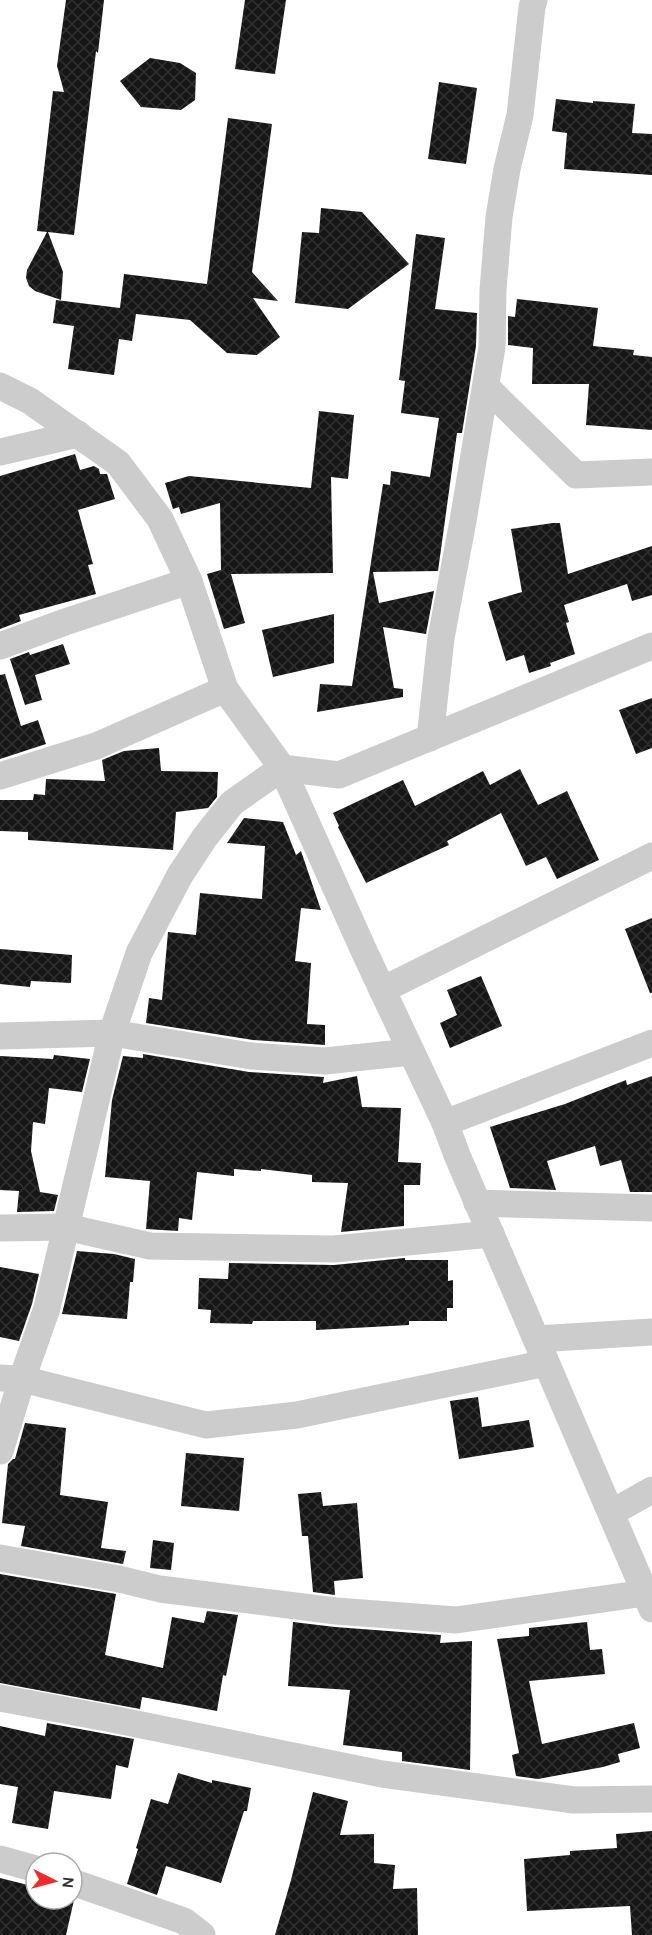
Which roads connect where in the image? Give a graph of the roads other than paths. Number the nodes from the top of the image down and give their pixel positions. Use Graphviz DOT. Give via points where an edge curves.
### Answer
graph roads {
  1 [pos="534,0"];
  2 [pos="0,386"];
  3 [pos="486,387"];
  4 [pos="78,435"];
  5 [pos="0,452"];
  6 [pos="652,472"];
  7 [pos="189,581"];
  8 [pos="0,646"];
  9 [pos="652,646"];
  10 [pos="225,689"];
  11 [pos="430,738"];
  12 [pos="282,768"];
  13 [pos="0,776"];
  14 [pos="652,856"];
  15 [pos="382,990"];
  16 [pos="112,1033"];
  17 [pos="0,1036"];
  18 [pos="652,1043"];
  19 [pos="411,1052"];
  20 [pos="445,1123"];
  21 [pos="477,1203"];
  22 [pos="652,1209"];
  23 [pos="66,1227"];
  24 [pos="0,1228"];
  25 [pos="491,1234"];
  26 [pos="652,1332"];
  27 [pos="541,1351"];
  28 [pos="11,1378"];
  29 [pos="0,1451"];
  30 [pos="652,1490"];
  31 [pos="611,1513"];
  32 [pos="0,1558"];
  33 [pos="648,1601"];
  34 [pos="0,1698"];
  35 [pos="652,1799"];
  36 [pos="0,1859"];
  37 [pos="24,1866"];
  38 [pos="84,1886"];
  39 [pos="202,1935"];
  1 -- 3 [label="street" via="520,115 499,217"];
  2 -- 4 [label="street" via="30,401"];
  3 -- 6 [label="street" via="576,475"];
  3 -- 11 [label="street" via="441,638"];
  4 -- 5 [label="street"];
  4 -- 7 [label="street" via="118,462 159,519"];
  7 -- 8 [label="street"];
  7 -- 10 [label="street"];
  9 -- 11 [label="street"];
  10 -- 12 [label="street"];
  10 -- 13 [label="street" via="96,746"];
  11 -- 12 [label="street" via="339,775"];
  12 -- 15 [label="street"];
  12 -- 16 [label="street" via="232,802 186,865 139,953"];
  14 -- 15 [label="street"];
  15 -- 19 [label="street"];
  16 -- 17 [label="street"];
  16 -- 19 [label="street" via="250,1056 325,1061"];
  16 -- 23 [label="street"];
  18 -- 20 [label="street"];
  19 -- 20 [label="street"];
  20 -- 21 [label="street"];
  21 -- 22 [label="street"];
  21 -- 25 [label="street"];
  23 -- 24 [label="street"];
  23 -- 25 [label="street" via="150,1246 311,1249"];
  23 -- 28 [label="street" via="47,1308"];
  25 -- 27 [label="street"];
  26 -- 27 [label="street"];
  27 -- 28 [label="street" via="297,1415 206,1425"];
  27 -- 31 [label="street"];
  28 -- 29 [label="street"];
  30 -- 31 [label="street"];
  31 -- 33 [label="street"];
  32 -- 33 [label="street" via="160,1589 336,1611 456,1620"];
  34 -- 35 [label="street" via="382,1774 574,1800"];
  36 -- 37 [label="street"];
  38 -- 39 [label="street" via="184,1921"];
}
